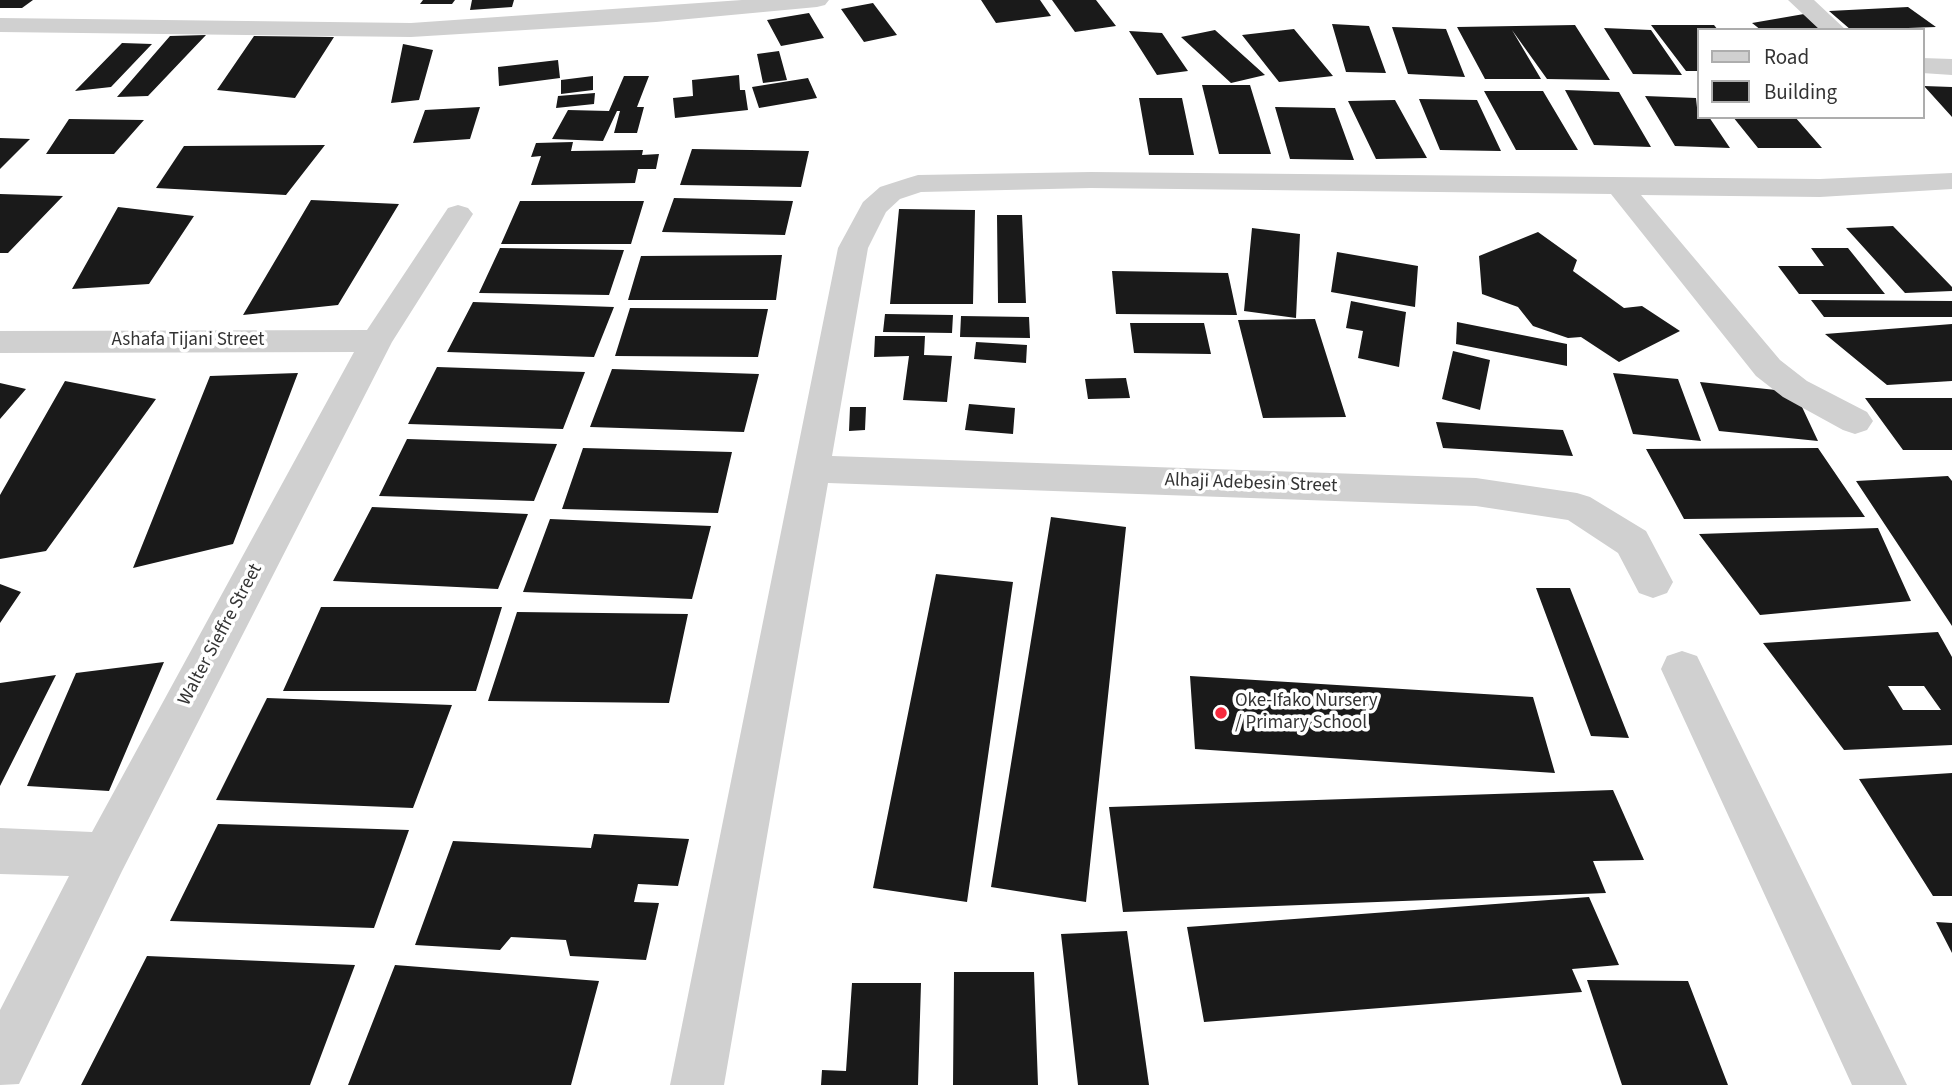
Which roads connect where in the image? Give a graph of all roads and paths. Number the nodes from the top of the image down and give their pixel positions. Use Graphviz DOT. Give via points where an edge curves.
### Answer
graph roads {
  1 [pos="817,0"];
  2 [pos="1800,0"];
  3 [pos="0,25"];
  4 [pos="1832,28"];
  5 [pos="1924,65"];
  6 [pos="1952,67"];
  7 [pos="1952,181"];
  8 [pos="1620,187"];
  9 [pos="458,214"];
  10 [pos="376,341"];
  11 [pos="0,342"];
  12 [pos="1855,421"];
  13 [pos="813,469"];
  14 [pos="1653,582"];
  15 [pos="1682,669"];
  16 [pos="0,851"];
  17 [pos="105,855"];
  18 [pos="0,1065"];
  19 [pos="697,1085"];
  20 [pos="1880,1085"];
  1 -- 3 [label="street" via="411,30"];
  2 -- 4 [label="street"];
  5 -- 6 [label="street"];
  7 -- 8 [label="street" via="1820,188"];
  8 -- 12 [label="street" via="1768,368 1795,389"];
  8 -- 13 [label="street" via="1091,180 918,184 890,193 873,208 853,248"];
  9 -- 10 [label="street, Walter Sieffre Street"];
  10 -- 11 [label="street, Ashafa Tijani Street"];
  10 -- 17 [label="street, Walter Sieffre Street"];
  13 -- 14 [label="street, Alhaji Adebesin Street" via="1476,492 1577,507 1632,541"];
  13 -- 19 [label="street"];
  15 -- 20 [label="street"];
  16 -- 17 [label="street"];
  17 -- 18 [label="street, Walter Sieffre Street"];
}
